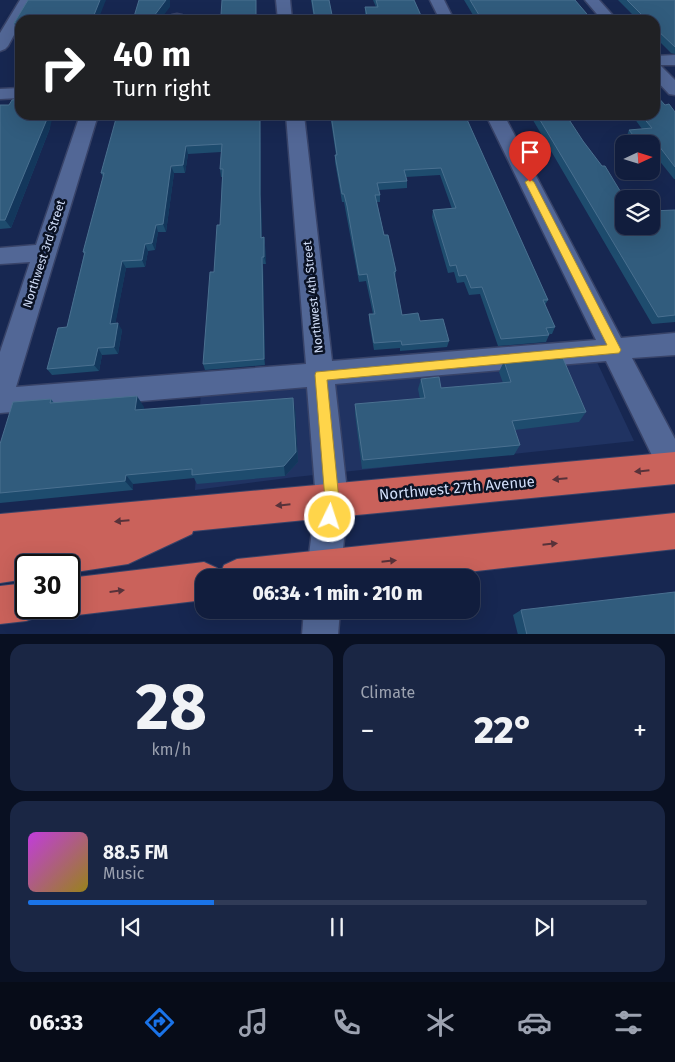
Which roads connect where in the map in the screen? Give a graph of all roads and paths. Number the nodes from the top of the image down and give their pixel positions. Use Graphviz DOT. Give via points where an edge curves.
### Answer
graph roads {
  1 [pos="283,0"];
  2 [pos="437,0"];
  3 [pos="592,0"];
  4 [pos="9,3"];
  5 [pos="17,14"];
  6 [pos="0,15"];
  7 [pos="284,15"];
  8 [pos="444,15"];
  9 [pos="606,15"];
  10 [pos="15,18"];
  11 [pos="0,46"];
  12 [pos="675,60"];
  13 [pos="660,61"];
  14 [pos="660,74"];
  15 [pos="675,90"];
  16 [pos="15,93"];
  17 [pos="0,94"];
  18 [pos="87,120"];
  19 [pos="296,120"];
  20 [pos="499,120"];
  21 [pos="44,253"];
  22 [pos="0,256"];
  23 [pos="675,344"];
  24 [pos="615,350"];
  25 [pos="321,375"];
  26 [pos="0,393"];
  27 [pos="0,401"];
  28 [pos="675,468"];
  29 [pos="332,500"];
  30 [pos="194,514"];
  31 [pos="675,531"];
  32 [pos="0,532"];
  33 [pos="0,564"];
  34 [pos="323,569"];
  35 [pos="357,569"];
  36 [pos="195,582"];
  37 [pos="80,596"];
  38 [pos="15,603"];
  39 [pos="0,605"];
  40 [pos="321,619"];
  41 [pos="320,634"];
  1 -- 7 [label="street"];
  2 -- 8 [label="street"];
  3 -- 9 [label="street"];
  4 -- 5 [label="street"];
  5 -- 6 [label="street"];
  10 -- 11 [label="street"];
  12 -- 13 [label="street"];
  14 -- 15 [label="street"];
  16 -- 17 [label="street"];
  18 -- 21 [label="street, Northwest 3rd Street"];
  19 -- 25 [label="street, Northwest 4th Street"];
  20 -- 24 [label="street"];
  21 -- 22 [label="street"];
  21 -- 26 [label="street, Northwest 3rd Street"];
  23 -- 24 [label="street"];
  24 -- 25 [label="street"];
  24 -- 28 [label="street"];
  25 -- 27 [label="street"];
  25 -- 29 [label="street, Northwest 4th Street"];
  28 -- 29 [label="highway, Northwest 27th Avenue, one-way"];
  29 -- 30 [label="highway, Northwest 27th Avenue, one-way"];
  29 -- 34 [label="street, Northwest 4th Street"];
  30 -- 32 [label="highway, Northwest 27th Avenue, one-way"];
  30 -- 33 [label="highway" via="128,546"];
  35 -- 31 [label="highway, one-way"];
  37 -- 36 [label="highway, one-way"];
  38 -- 39 [label="highway"];
  40 -- 41 [label="street"];
}
